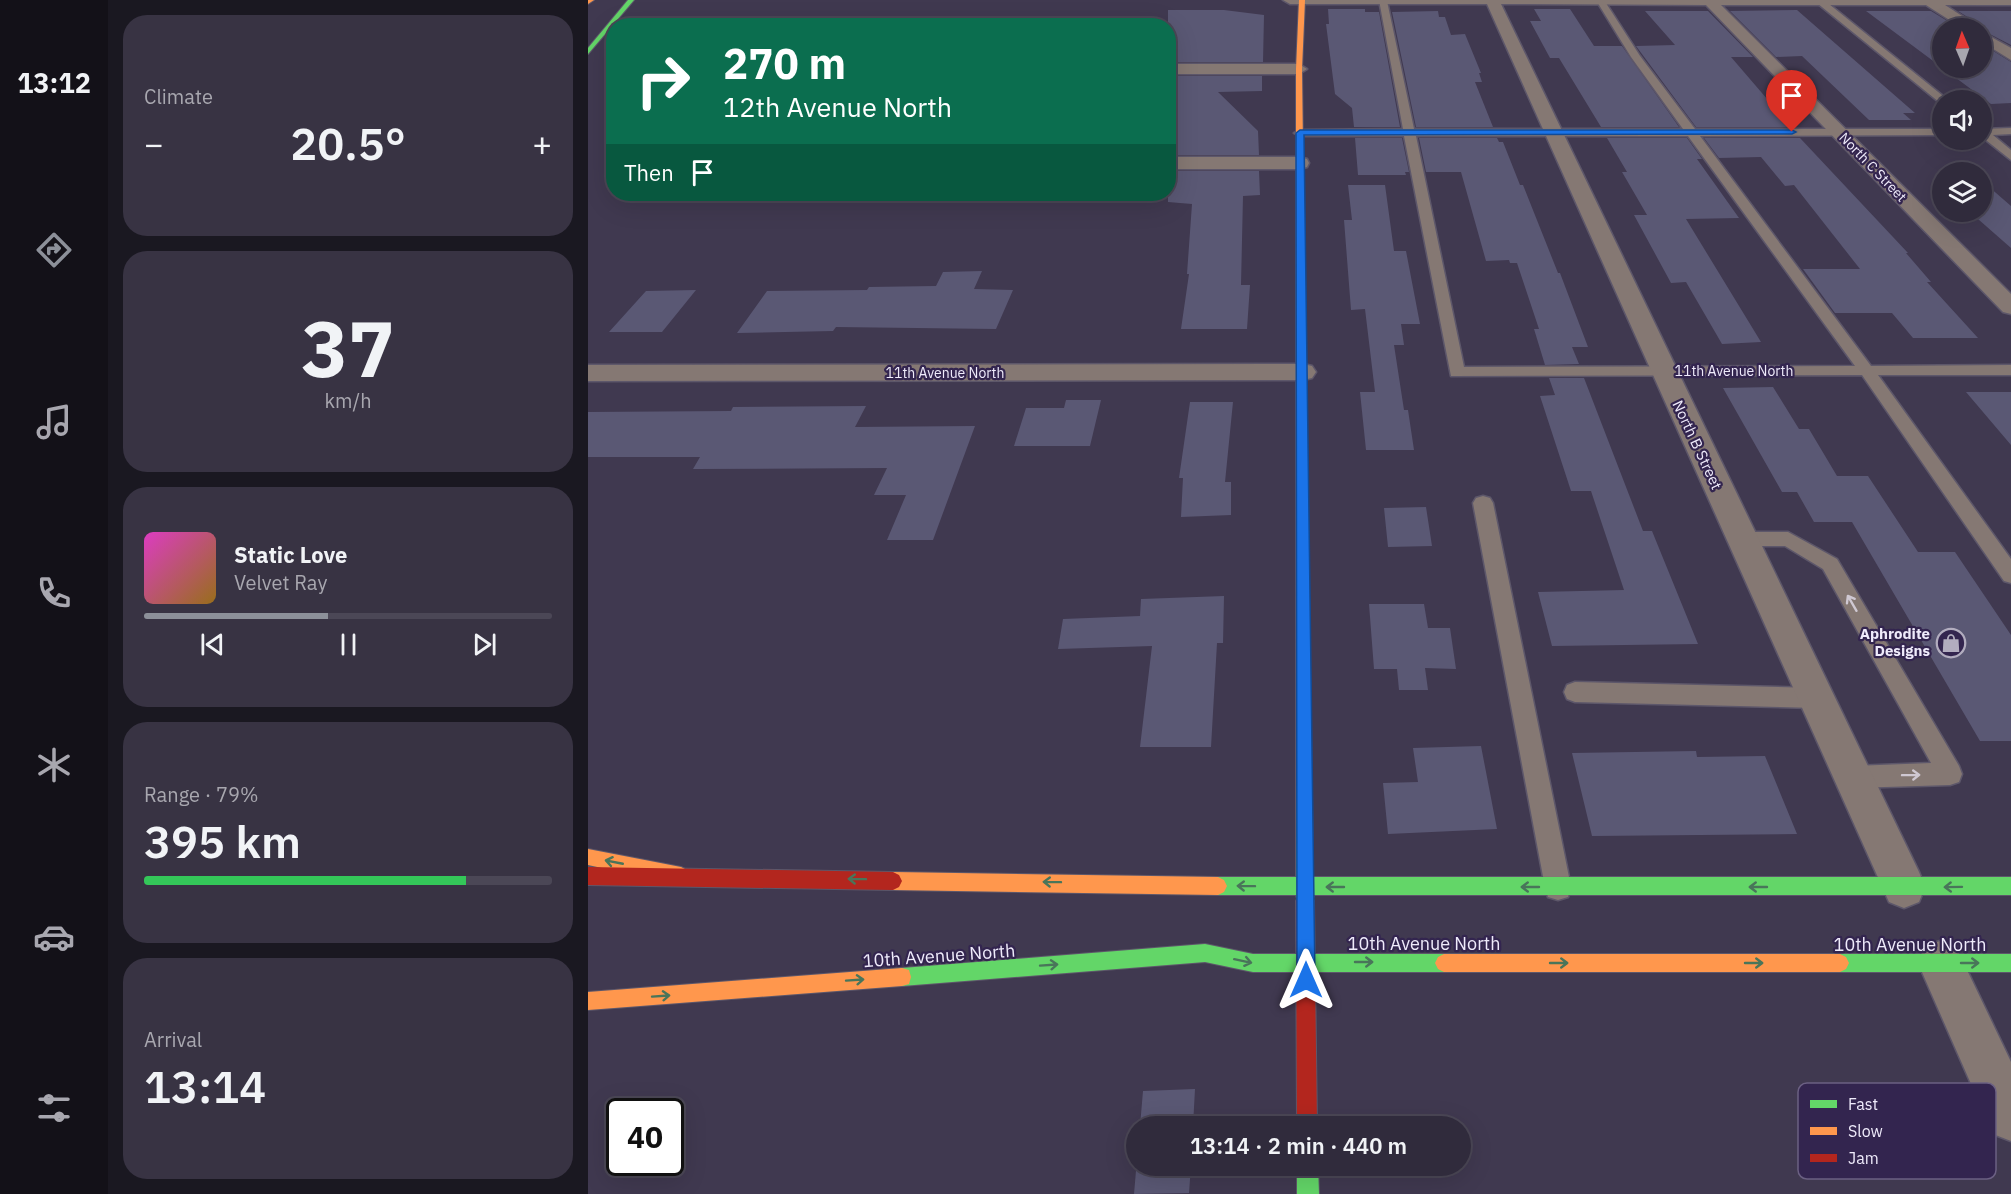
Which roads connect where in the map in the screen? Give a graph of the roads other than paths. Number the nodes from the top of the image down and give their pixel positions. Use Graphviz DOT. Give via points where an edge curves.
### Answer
graph roads {
  1 [pos="631,0"];
  2 [pos="1290,0"];
  3 [pos="1302,0"];
  4 [pos="1929,0"];
  5 [pos="1383,1"];
  6 [pos="1492,1"];
  7 [pos="1600,1"];
  8 [pos="1710,1"];
  9 [pos="1820,1"];
  10 [pos="2011,1"];
  11 [pos="616,18"];
  12 [pos="1956,18"];
  13 [pos="606,30"];
  14 [pos="1992,43"];
  15 [pos="588,52"];
  16 [pos="2011,55"];
  17 [pos="1176,69"];
  18 [pos="1299,69"];
  19 [pos="1932,91"];
  20 [pos="1552,132"];
  21 [pos="1692,132"];
  22 [pos="1839,132"];
  23 [pos="1932,132"];
  24 [pos="1992,132"];
  25 [pos="2011,132"];
  26 [pos="1300,133"];
  27 [pos="1408,133"];
  28 [pos="1992,140"];
  29 [pos="2011,156"];
  30 [pos="1176,163"];
  31 [pos="1300,163"];
  32 [pos="2011,307"];
  33 [pos="1866,370"];
  34 [pos="2011,370"];
  35 [pos="1662,371"];
  36 [pos="1303,372"];
  37 [pos="588,373"];
  38 [pos="1483,503"];
  39 [pos="1741,539"];
  40 [pos="2011,575"];
  41 [pos="1575,692"];
  42 [pos="1815,698"];
  43 [pos="1853,777"];
  44 [pos="588,857"];
  45 [pos="588,876"];
  46 [pos="681,876"];
  47 [pos="2011,886"];
  48 [pos="1305,887"];
  49 [pos="1558,887"];
  50 [pos="1904,887"];
  51 [pos="1306,962"];
  52 [pos="1940,963"];
  53 [pos="2011,963"];
  54 [pos="588,1001"];
  55 [pos="1996,1083"];
  56 [pos="1996,1084"];
  57 [pos="1307,1116"];
  58 [pos="2011,1116"];
  59 [pos="1308,1176"];
  60 [pos="1308,1194"];
  1 -- 11 [label="main road"];
  2 -- 3 [label="street"];
  3 -- 5 [label="street"];
  3 -- 18 [label="main road"];
  4 -- 9 [label="street"];
  4 -- 10 [label="street"];
  4 -- 12 [label="street"];
  5 -- 6 [label="street"];
  5 -- 27 [label="lane"];
  6 -- 7 [label="street"];
  6 -- 20 [label="street, North B Street"];
  7 -- 8 [label="street"];
  7 -- 21 [label="lane"];
  8 -- 9 [label="street"];
  8 -- 22 [label="street, North C Street"];
  9 -- 19 [label="lane"];
  13 -- 15 [label="main road"];
  14 -- 16 [label="street"];
  17 -- 18 [label="street"];
  18 -- 26 [label="main road"];
  20 -- 21 [label="lane"];
  20 -- 27 [label="lane"];
  20 -- 35 [label="street, North B Street"];
  21 -- 22 [label="lane"];
  21 -- 33 [label="lane"];
  22 -- 23 [label="lane"];
  22 -- 32 [label="street, North C Street"];
  24 -- 25 [label="lane"];
  26 -- 27 [label="lane"];
  26 -- 31 [label="main road"];
  27 -- 35 [label="lane, 11th Avenue North" via="1457,372"];
  28 -- 29 [label="lane"];
  30 -- 31 [label="street"];
  31 -- 36 [label="main road"];
  33 -- 34 [label="lane, 11th Avenue North"];
  33 -- 35 [label="lane, 11th Avenue North"];
  33 -- 40 [label="lane"];
  35 -- 39 [label="street, North B Street"];
  36 -- 37 [label="street, 11th Avenue North"];
  36 -- 48 [label="main road"];
  38 -- 49 [label="lane"];
  39 -- 42 [label="street, North B Street"];
  43 -- 39 [label="lane, one-way" via="1950,774 1830,564 1788,539"];
  41 -- 42 [label="lane"];
  42 -- 43 [label="street, North B Street"];
  43 -- 50 [label="street, North B Street"];
  46 -- 44 [label="main road, one-way"];
  45 -- 46 [label="main road"];
  48 -- 46 [label="main road, one-way"];
  47 -- 50 [label="main road, one-way"];
  49 -- 48 [label="main road, one-way"];
  48 -- 51 [label="main road"];
  50 -- 49 [label="main road, one-way"];
  51 -- 52 [label="main road, 10th Avenue North, one-way"];
  54 -- 51 [label="main road, 10th Avenue North, one-way" via="1205,953 1253,963"];
  51 -- 57 [label="main road"];
  52 -- 53 [label="main road, 10th Avenue North, one-way"];
  52 -- 55 [label="street"];
  56 -- 58 [label="street"];
  59 -- 60 [label="main road"];
}
